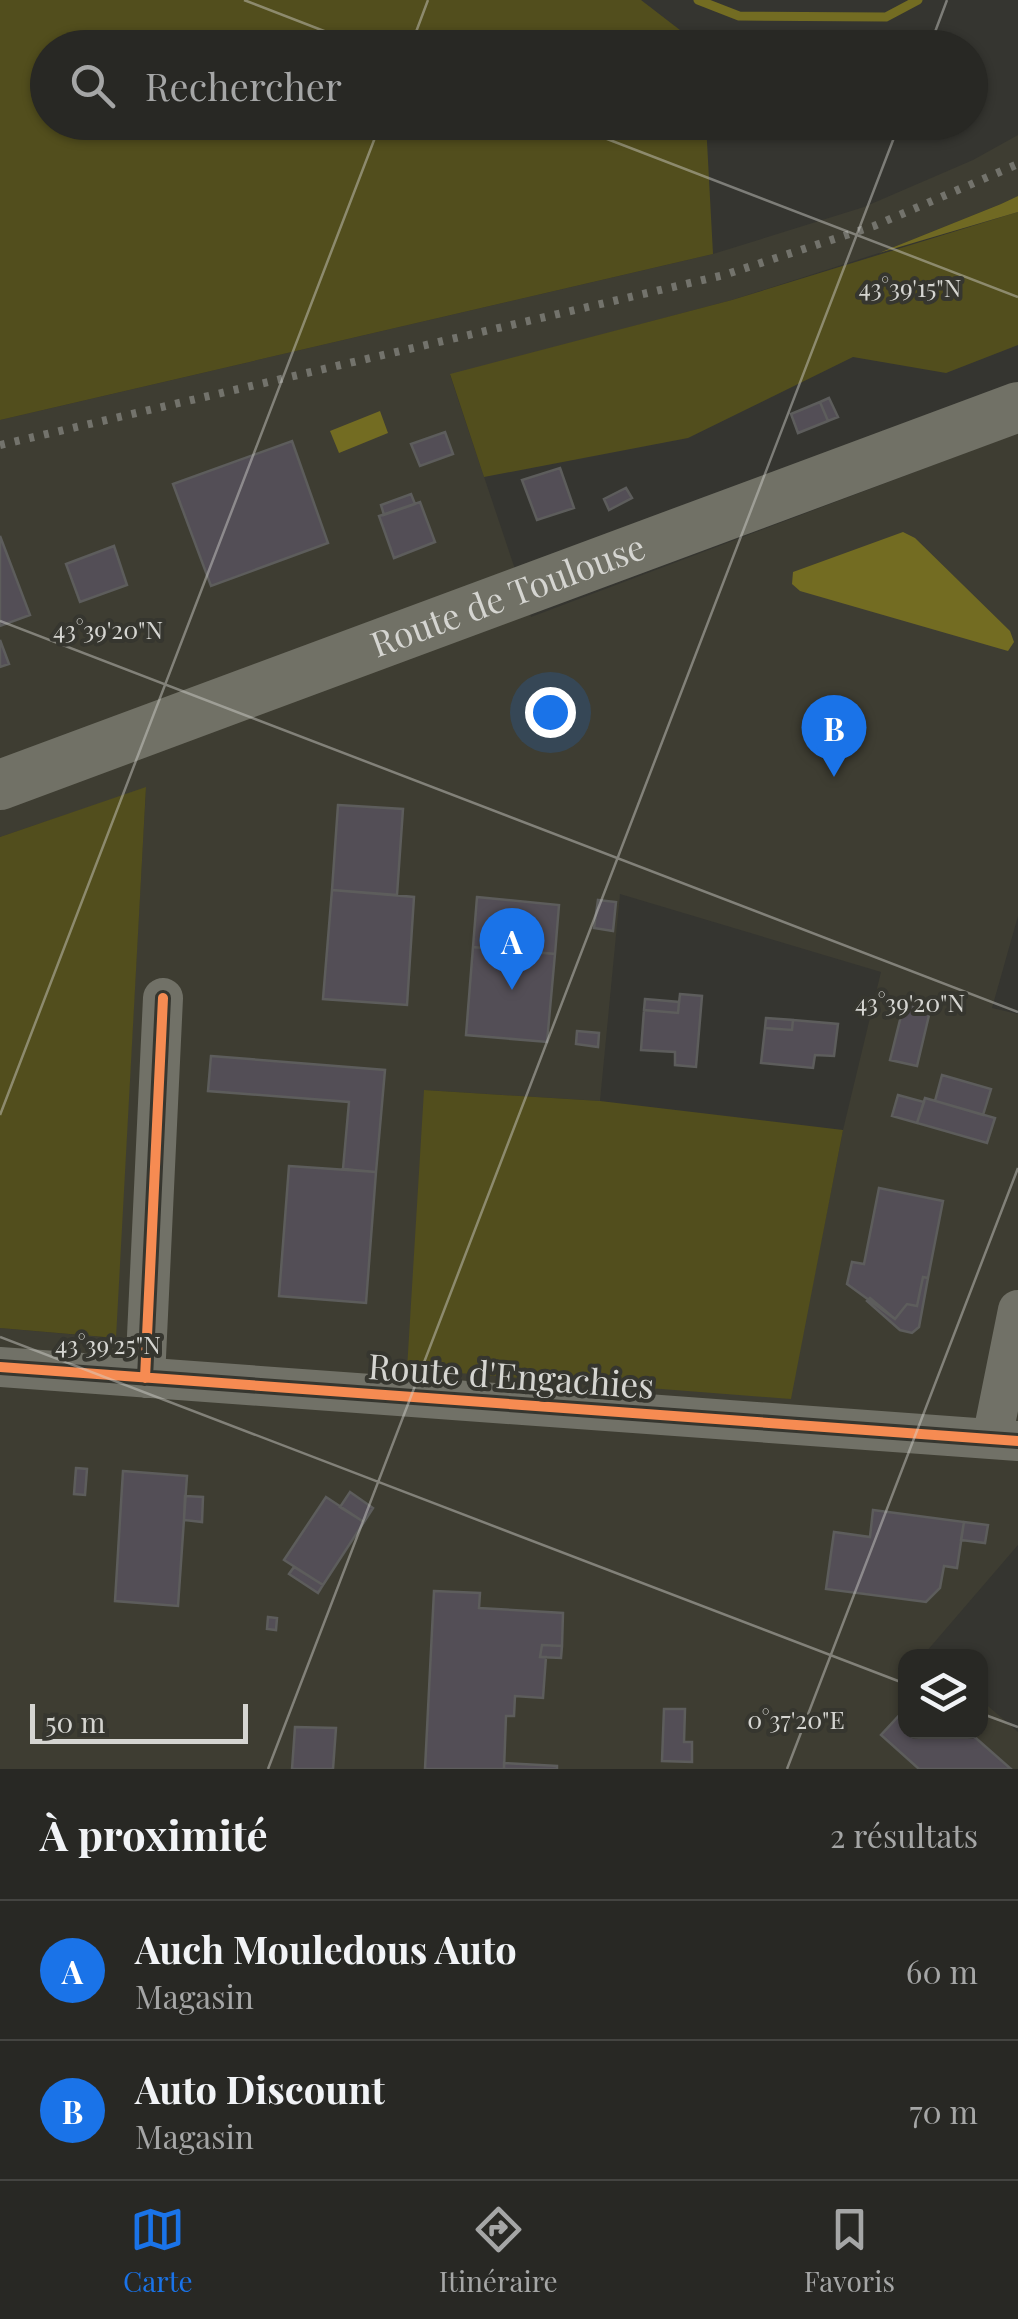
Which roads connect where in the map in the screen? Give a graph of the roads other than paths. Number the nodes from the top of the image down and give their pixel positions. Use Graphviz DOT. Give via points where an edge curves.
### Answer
graph roads {
  1 [pos="1018,407"];
  2 [pos="0,785"];
  3 [pos="163,998"];
  4 [pos="1018,1310"];
  5 [pos="0,1367"];
  6 [pos="145,1378"];
  7 [pos="1005,1440"];
  1 -- 2 [label="main road, Route de Toulouse"];
  3 -- 6 [label="street"];
  4 -- 7 [label="street"];
  5 -- 6 [label="street, Route d'Engachies"];
  6 -- 7 [label="street, Route d'Engachies"];
}
